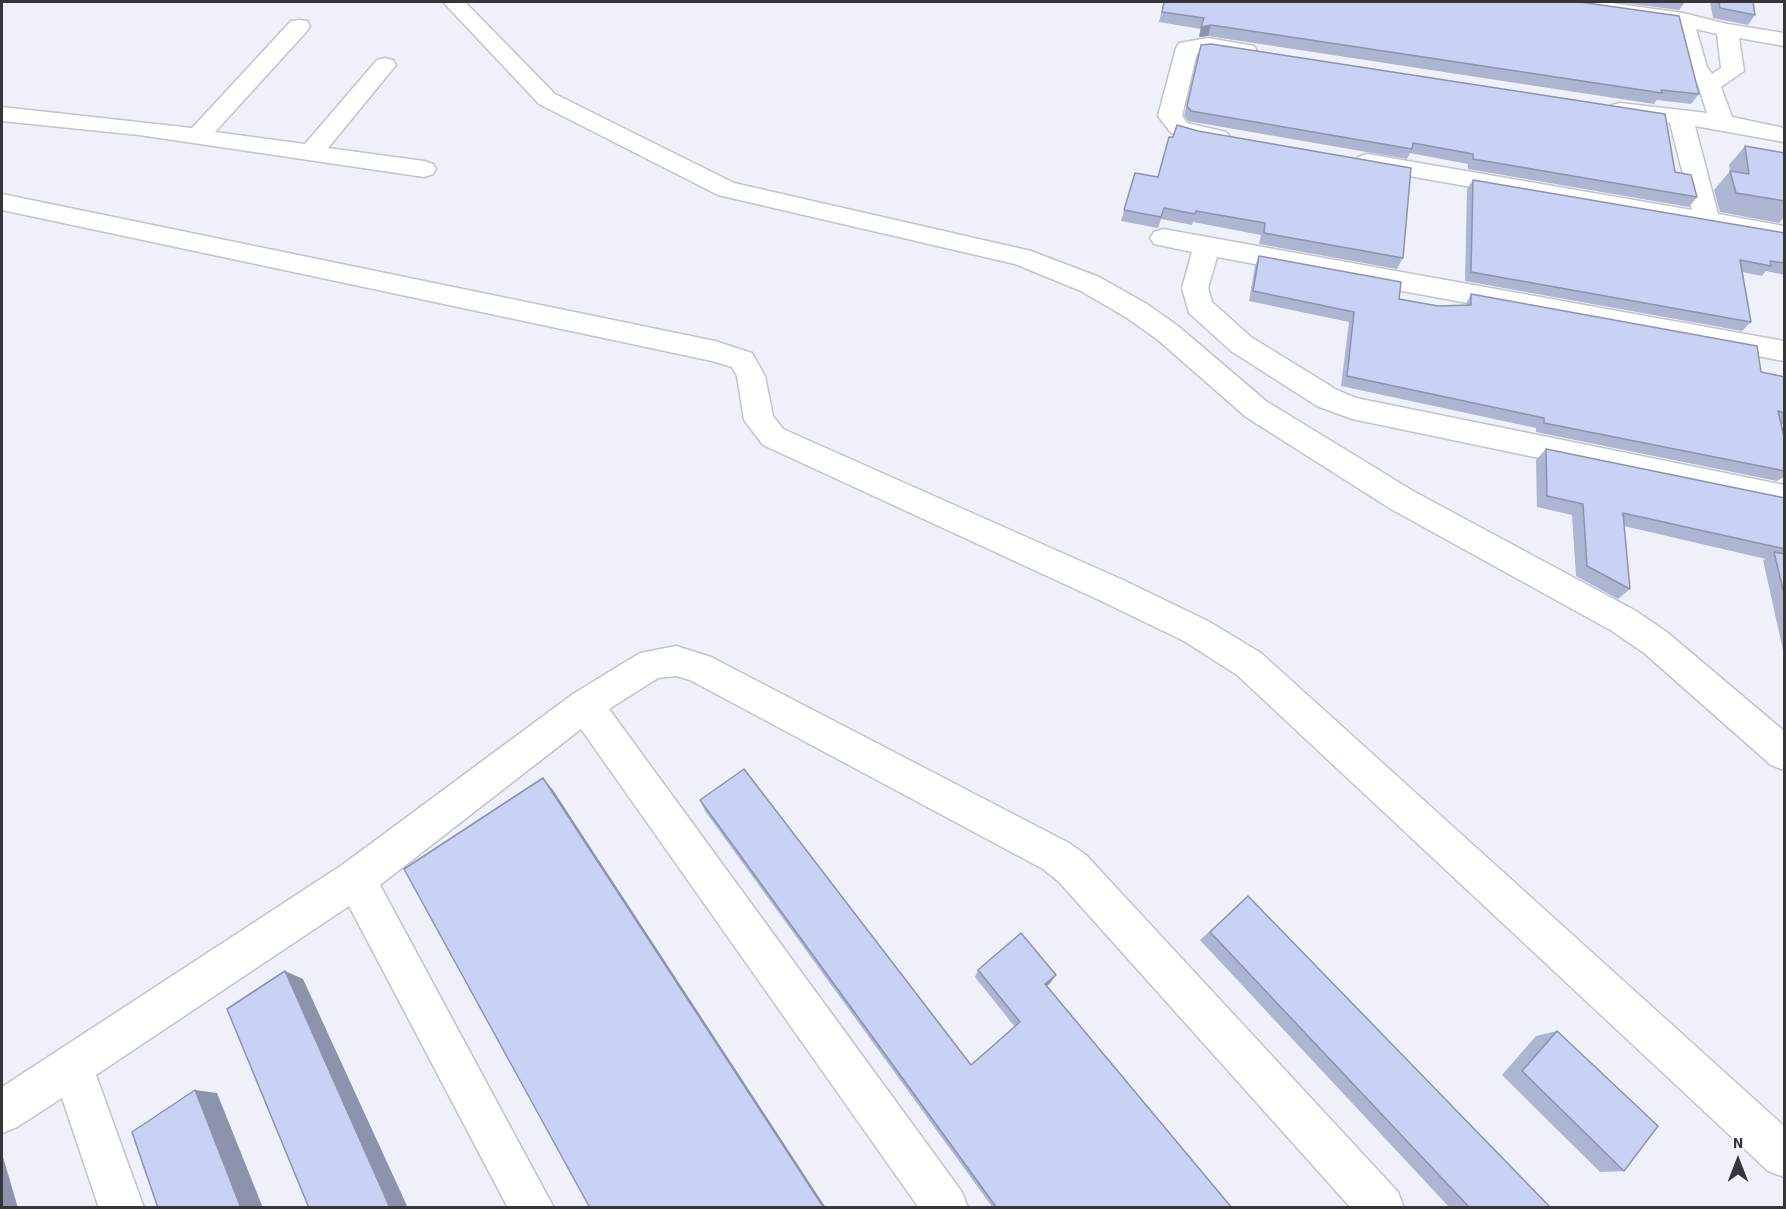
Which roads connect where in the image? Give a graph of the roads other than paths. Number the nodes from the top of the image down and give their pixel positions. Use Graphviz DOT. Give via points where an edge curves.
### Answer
graph roads {
  1 [pos="453,2"];
  2 [pos="1563,2"];
  3 [pos="1683,19"];
  4 [pos="299,26"];
  5 [pos="1727,30"];
  6 [pos="1785,39"];
  7 [pos="1267,54"];
  8 [pos="385,64"];
  9 [pos="1709,85"];
  10 [pos="1598,106"];
  11 [pos="2,114"];
  12 [pos="1681,119"];
  13 [pos="1722,122"];
  14 [pos="1785,135"];
  15 [pos="198,136"];
  16 [pos="1242,141"];
  17 [pos="311,153"];
  18 [pos="1347,158"];
  19 [pos="424,169"];
  20 [pos="2,202"];
  21 [pos="1707,219"];
  22 [pos="1163,238"];
  23 [pos="1783,241"];
  24 [pos="1206,246"];
  25 [pos="1785,351"];
  26 [pos="1785,498"];
  27 [pos="585,705"];
  28 [pos="1785,753"];
  29 [pos="357,879"];
  30 [pos="72,1066"];
  31 [pos="2,1112"];
  32 [pos="1785,1155"];
  33 [pos="122,1208"];
  34 [pos="532,1208"];
  35 [pos="946,1208"];
  36 [pos="1382,1208"];
  1 -- 28 [label="street" via="548,99 727,189 1022,257 1090,284 1168,333 1256,409 1402,500 1640,632"];
  2 -- 3 [label="street"];
  3 -- 5 [label="street"];
  3 -- 9 [label="street" via="1696,67"];
  4 -- 15 [label="street"];
  5 -- 6 [label="street"];
  5 -- 9 [label="street" via="1733,71"];
  7 -- 16 [label="street" via="1208,45 1187,48 1170,116 1174,123 1195,133"];
  8 -- 17 [label="street"];
  9 -- 13 [label="street"];
  10 -- 12 [label="street"];
  11 -- 15 [label="street"];
  12 -- 13 [label="street"];
  12 -- 21 [label="street"];
  13 -- 14 [label="street"];
  15 -- 17 [label="street"];
  17 -- 19 [label="street"];
  18 -- 21 [label="street"];
  20 -- 32 [label="street" via="715,351 742,360 751,375 759,420 773,437 1111,590 1196,631 1249,664"];
  21 -- 23 [label="street"];
  22 -- 24 [label="street"];
  24 -- 25 [label="street"];
  24 -- 26 [label="street" via="1195,288 1199,306 1241,344 1327,398 1352,408"];
  27 -- 29 [label="street"];
  27 -- 35 [label="street"];
  27 -- 36 [label="street" via="652,664 676,661 699,668 1056,856 1073,869"];
  29 -- 30 [label="street"];
  29 -- 34 [label="street"];
  30 -- 31 [label="street"];
  30 -- 33 [label="street"];
}
